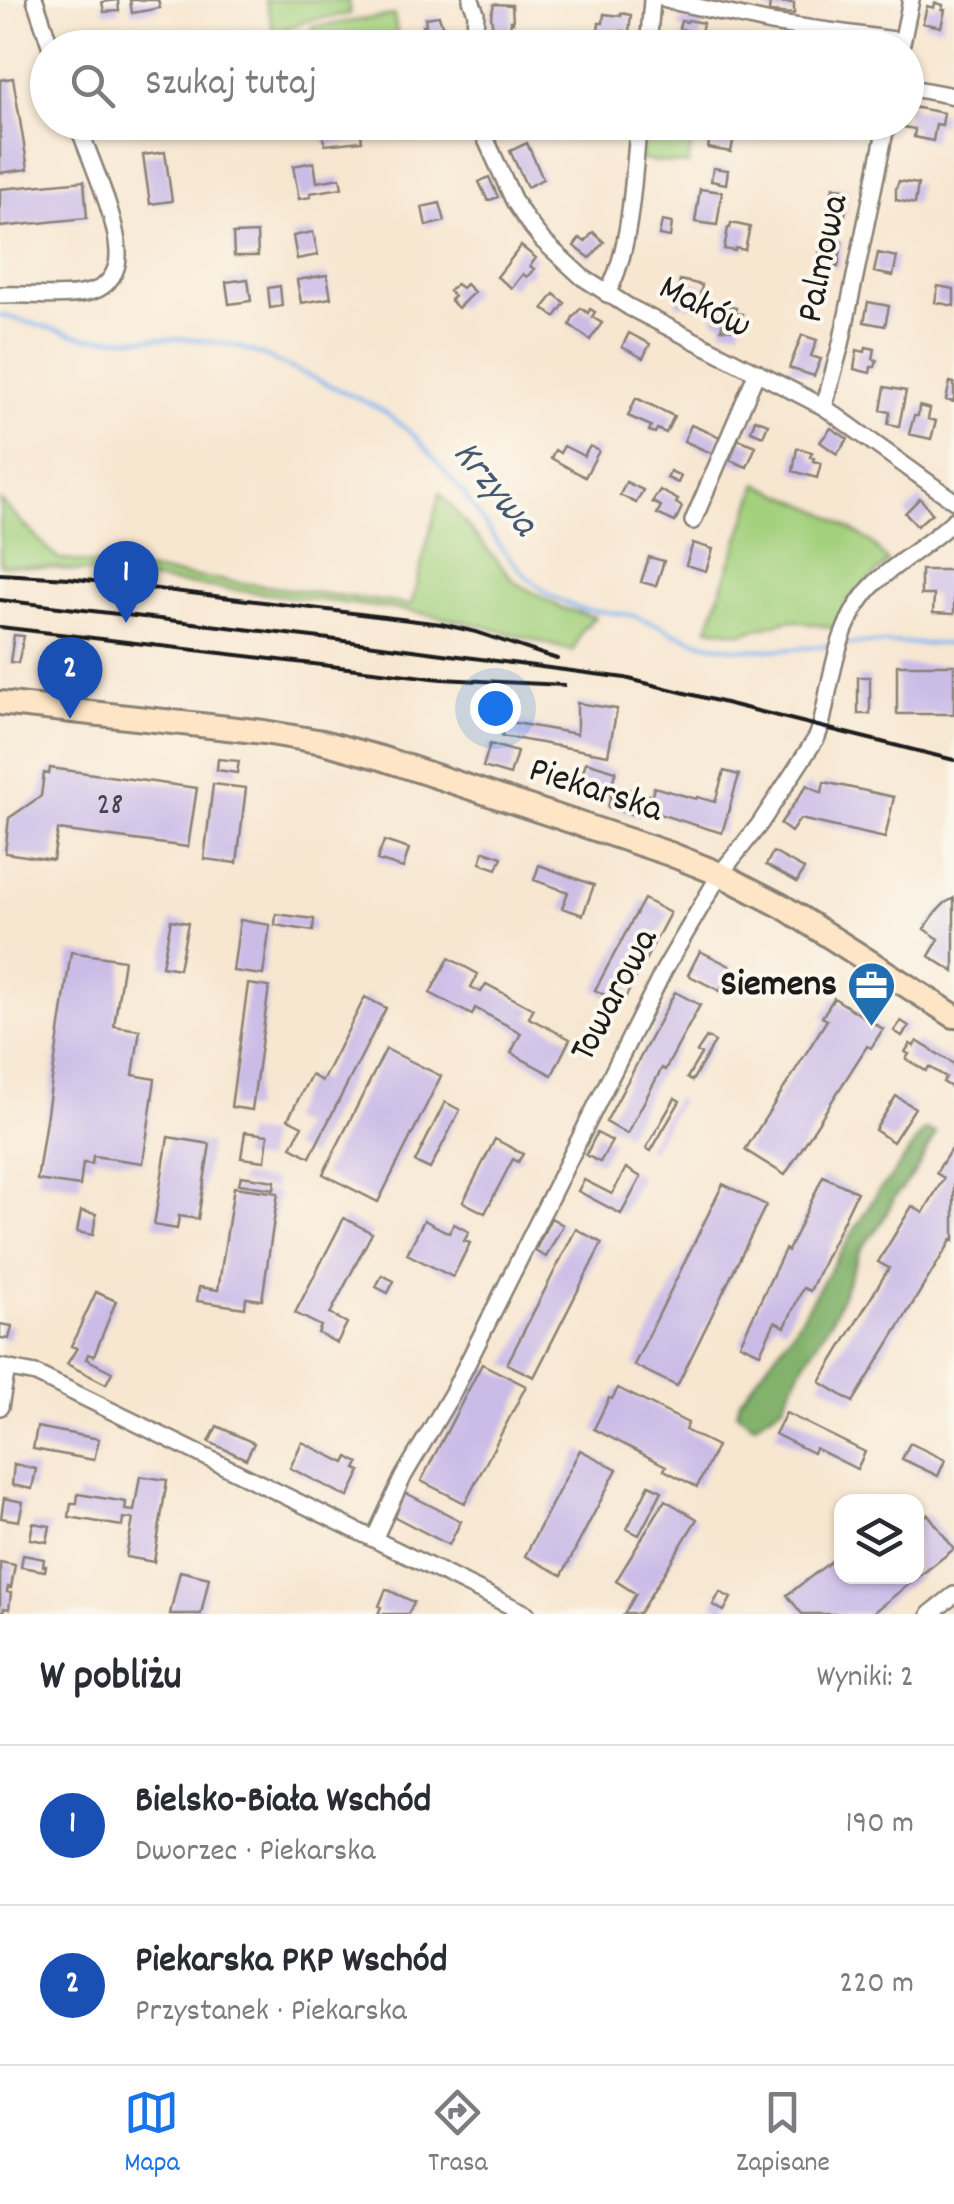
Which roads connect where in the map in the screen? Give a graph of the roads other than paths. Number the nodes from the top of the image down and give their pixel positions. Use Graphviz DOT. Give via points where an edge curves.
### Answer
graph roads {
  1 [pos="34,0"];
  2 [pos="471,0"];
  3 [pos="652,0"];
  4 [pos="666,0"];
  5 [pos="911,0"];
  6 [pos="45,30"];
  7 [pos="475,30"];
  8 [pos="650,30"];
  9 [pos="810,30"];
  10 [pos="905,30"];
  11 [pos="924,90"];
  12 [pos="954,96"];
  13 [pos="83,140"];
  14 [pos="486,140"];
  15 [pos="637,140"];
  16 [pos="883,140"];
  17 [pos="607,294"];
  18 [pos="0,295"];
  19 [pos="756,372"];
  20 [pos="824,407"];
  21 [pos="954,501"];
  22 [pos="954,520"];
  23 [pos="694,521"];
  24 [pos="0,703"];
  25 [pos="720,874"];
  26 [pos="954,1016"];
  27 [pos="4,1367"];
  28 [pos="0,1407"];
  29 [pos="374,1539"];
  30 [pos="954,1595"];
  31 [pos="527,1614"];
  32 [pos="930,1614"];
  1 -- 6 [label="street"];
  2 -- 7 [label="street"];
  3 -- 8 [label="street"];
  4 -- 9 [label="street"];
  5 -- 10 [label="street"];
  11 -- 12 [label="street"];
  13 -- 18 [label="street" via="109,212 116,270 96,291"];
  14 -- 17 [label="street, Maków" via="527,221 560,258"];
  15 -- 17 [label="street" via="624,243"];
  16 -- 20 [label="street, Palmowa"];
  17 -- 19 [label="street, Maków"];
  19 -- 20 [label="street, Maków"];
  19 -- 23 [label="street"];
  20 -- 21 [label="street, Maków"];
  22 -- 25 [label="street, Towarowa" via="860,600 840,644 817,737"];
  24 -- 25 [label="street, Piekarska" via="324,742"];
  25 -- 26 [label="street, Piekarska"];
  25 -- 29 [label="street, Towarowa" via="664,970"];
  27 -- 28 [label="street"];
  27 -- 29 [label="street" via="36,1374"];
  29 -- 31 [label="street"];
  30 -- 32 [label="street"];
}
